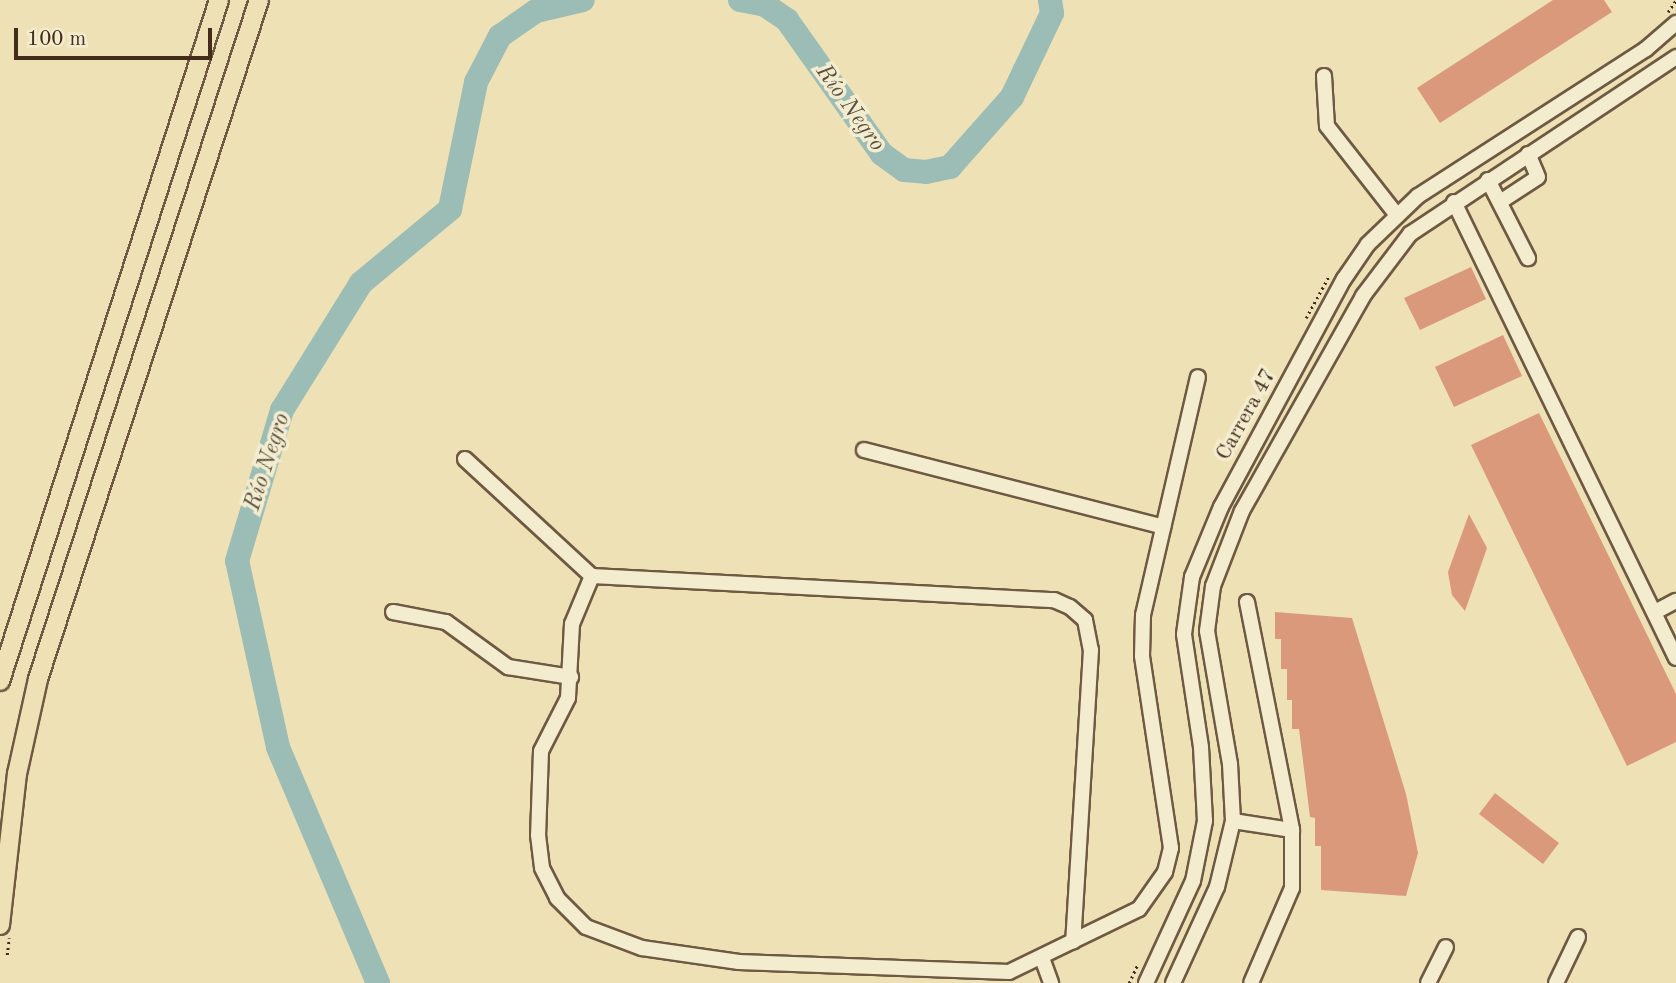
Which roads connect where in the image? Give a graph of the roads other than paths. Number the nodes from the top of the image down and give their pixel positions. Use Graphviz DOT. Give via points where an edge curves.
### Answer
graph roads {
  1 [pos="219,0"];
  2 [pos="259,0"];
  3 [pos="1670,20"];
  4 [pos="1676,57"];
  5 [pos="1324,76"];
  6 [pos="1528,153"];
  7 [pos="1488,180"];
  8 [pos="1454,202"];
  9 [pos="1500,202"];
  10 [pos="1396,214"];
  11 [pos="1528,258"];
  12 [pos="1198,377"];
  13 [pos="864,450"];
  14 [pos="465,459"];
  15 [pos="1163,527"];
  16 [pos="592,576"];
  17 [pos="1676,601"];
  18 [pos="1247,602"];
  19 [pos="393,611"];
  20 [pos="1655,612"];
  21 [pos="1676,658"];
  22 [pos="571,677"];
  23 [pos="0,681"];
  24 [pos="1233,821"];
  25 [pos="1292,830"];
  26 [pos="5,926"];
  27 [pos="1578,937"];
  28 [pos="1073,941"];
  29 [pos="1446,947"];
  30 [pos="1042,958"];
  31 [pos="1051,983"];
  32 [pos="1146,983"];
  33 [pos="1173,983"];
  34 [pos="1251,983"];
  35 [pos="1428,983"];
  36 [pos="1556,983"];
  1 -- 23 [label="main road"];
  2 -- 26 [label="main road" via="38,679 17,774"];
  3 -- 10 [label="street, Carrera 47" via="1646,49 1450,173"];
  4 -- 6 [label="street, Carrera 47"];
  5 -- 10 [label="street" via="1327,126"];
  6 -- 7 [label="street, Carrera 47"];
  6 -- 9 [label="street" via="1538,177"];
  7 -- 8 [label="street, Carrera 47"];
  7 -- 9 [label="street"];
  8 -- 20 [label="street"];
  8 -- 24 [label="street, Carrera 47" via="1410,234 1375,278 1226,548 1213,586 1207,631 1230,764"];
  9 -- 11 [label="street"];
  10 -- 32 [label="street, Carrera 47" via="1344,279 1203,542 1184,634 1201,747 1205,821 1194,881"];
  12 -- 15 [label="street"];
  13 -- 15 [label="street"];
  14 -- 16 [label="street"];
  15 -- 28 [label="street" via="1143,615 1142,656 1171,848 1165,872 1139,909"];
  16 -- 22 [label="street" via="572,624"];
  16 -- 28 [label="street" via="1054,600 1070,607 1085,620 1091,650"];
  17 -- 20 [label="street"];
  18 -- 25 [label="street"];
  19 -- 22 [label="street" via="446,622 508,667"];
  20 -- 21 [label="street"];
  22 -- 30 [label="street" via="568,698 541,751 538,835 542,868 557,898 586,927 642,948 758,964 1009,972"];
  24 -- 25 [label="street"];
  24 -- 33 [label="street, Carrera 47" via="1217,887"];
  25 -- 34 [label="street" via="1292,888"];
  27 -- 36 [label="street"];
  28 -- 30 [label="street"];
  29 -- 35 [label="street"];
  30 -- 31 [label="street"];
}
